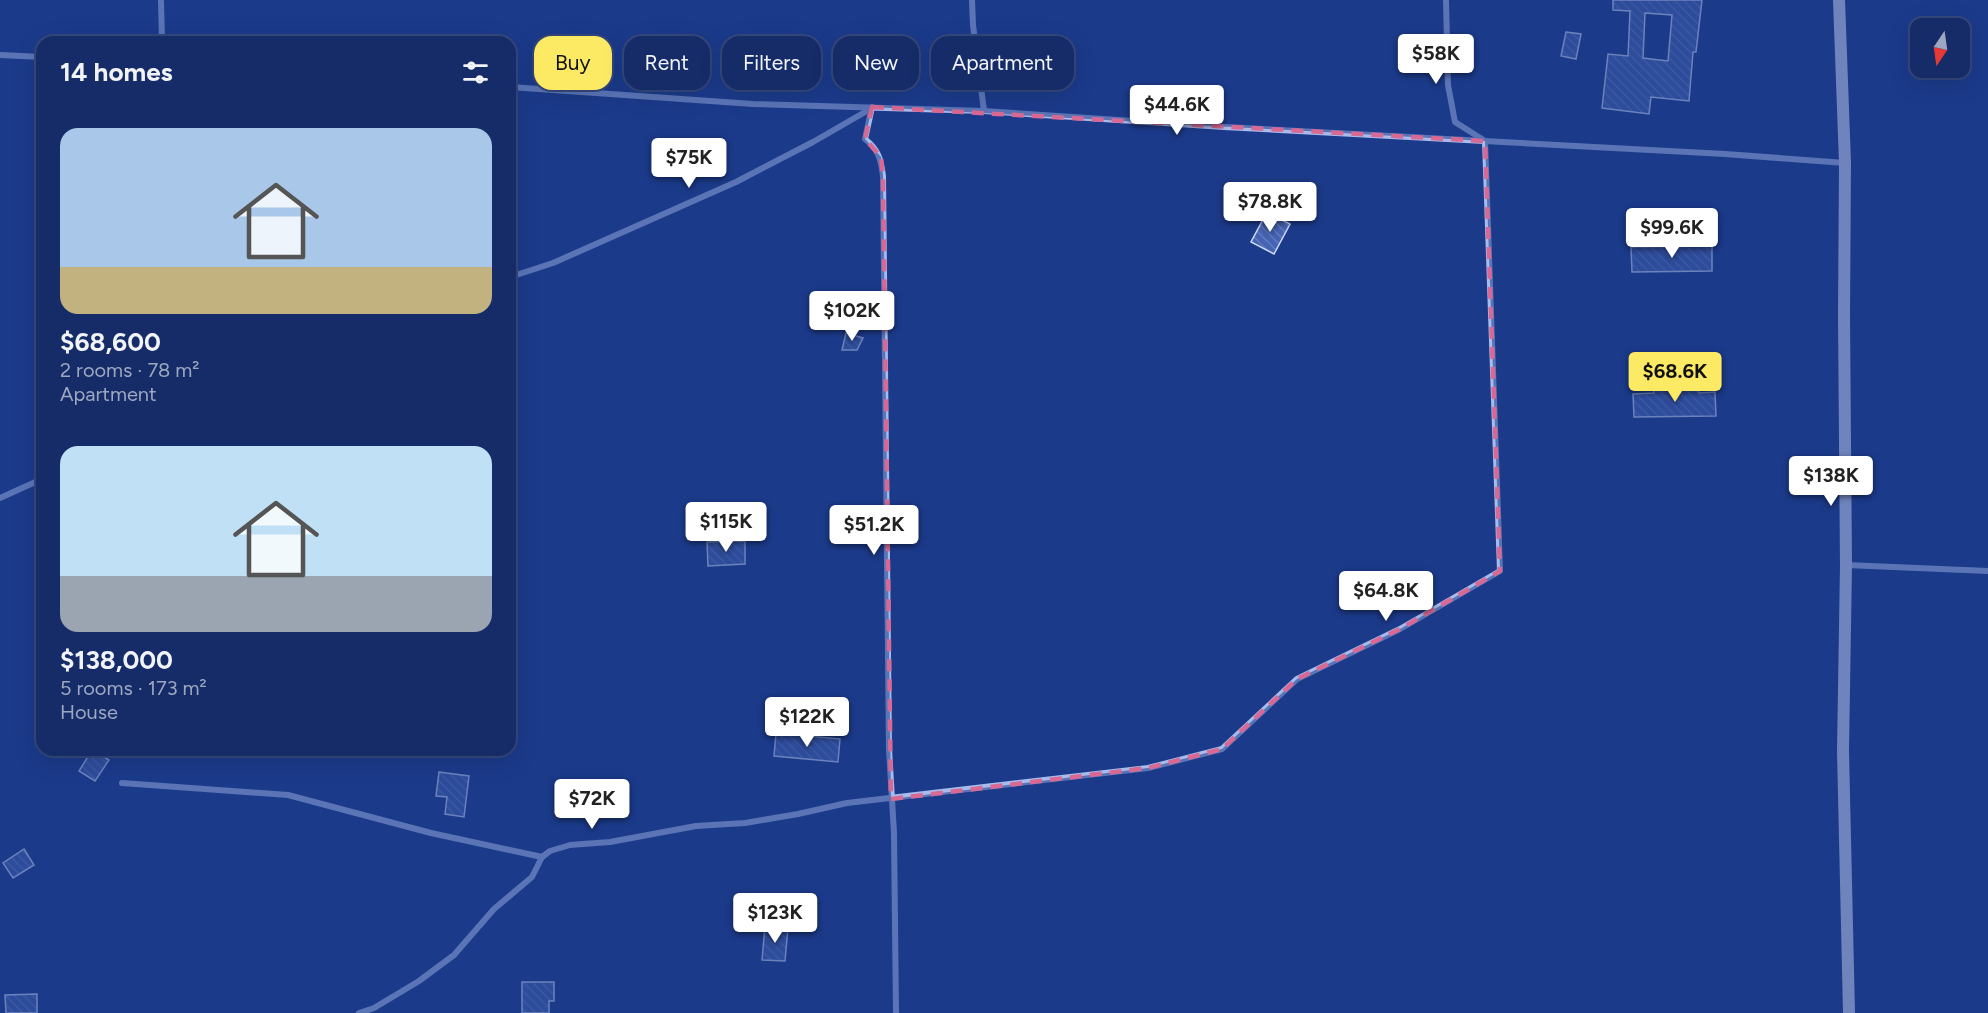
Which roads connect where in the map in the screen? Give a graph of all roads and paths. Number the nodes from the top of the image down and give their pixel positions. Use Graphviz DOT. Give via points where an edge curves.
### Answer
graph roads {
  1 [pos="161,0"];
  2 [pos="972,0"];
  3 [pos="1446,0"];
  4 [pos="1839,0"];
  5 [pos="162,36"];
  6 [pos="0,55"];
  7 [pos="36,57"];
  8 [pos="516,87"];
  9 [pos="872,107"];
  10 [pos="984,111"];
  11 [pos="1485,141"];
  12 [pos="1845,163"];
  13 [pos="516,275"];
  14 [pos="36,482"];
  15 [pos="0,498"];
  16 [pos="1846,566"];
  17 [pos="1988,571"];
  18 [pos="122,783"];
  19 [pos="891,799"];
  20 [pos="542,857"];
  21 [pos="359,1013"];
  22 [pos="896,1013"];
  23 [pos="1849,1013"];
  1 -- 5 [label="street"];
  2 -- 10 [label="street"];
  3 -- 11 [label="street" via="1448,85 1455,122"];
  4 -- 12 [label="main road"];
  6 -- 7 [label="street"];
  8 -- 9 [label="street" via="753,104"];
  9 -- 10 [label="street"];
  9 -- 13 [label="street" via="736,182 553,263"];
  9 -- 19 [label="street" via="866,139 881,157 883,176"];
  10 -- 11 [label="street"];
  11 -- 12 [label="street"];
  11 -- 19 [label="street" via="1500,570 1400,629 1297,679 1222,749 1148,768"];
  12 -- 16 [label="main road"];
  14 -- 15 [label="street"];
  16 -- 17 [label="street"];
  16 -- 23 [label="main road" via="1843,751"];
  18 -- 20 [label="street" via="288,795 431,833"];
  19 -- 20 [label="street" via="847,803 745,823 696,826 570,845"];
  19 -- 22 [label="street"];
  20 -- 21 [label="street" via="532,877 494,909 454,955 374,1008"];
}
